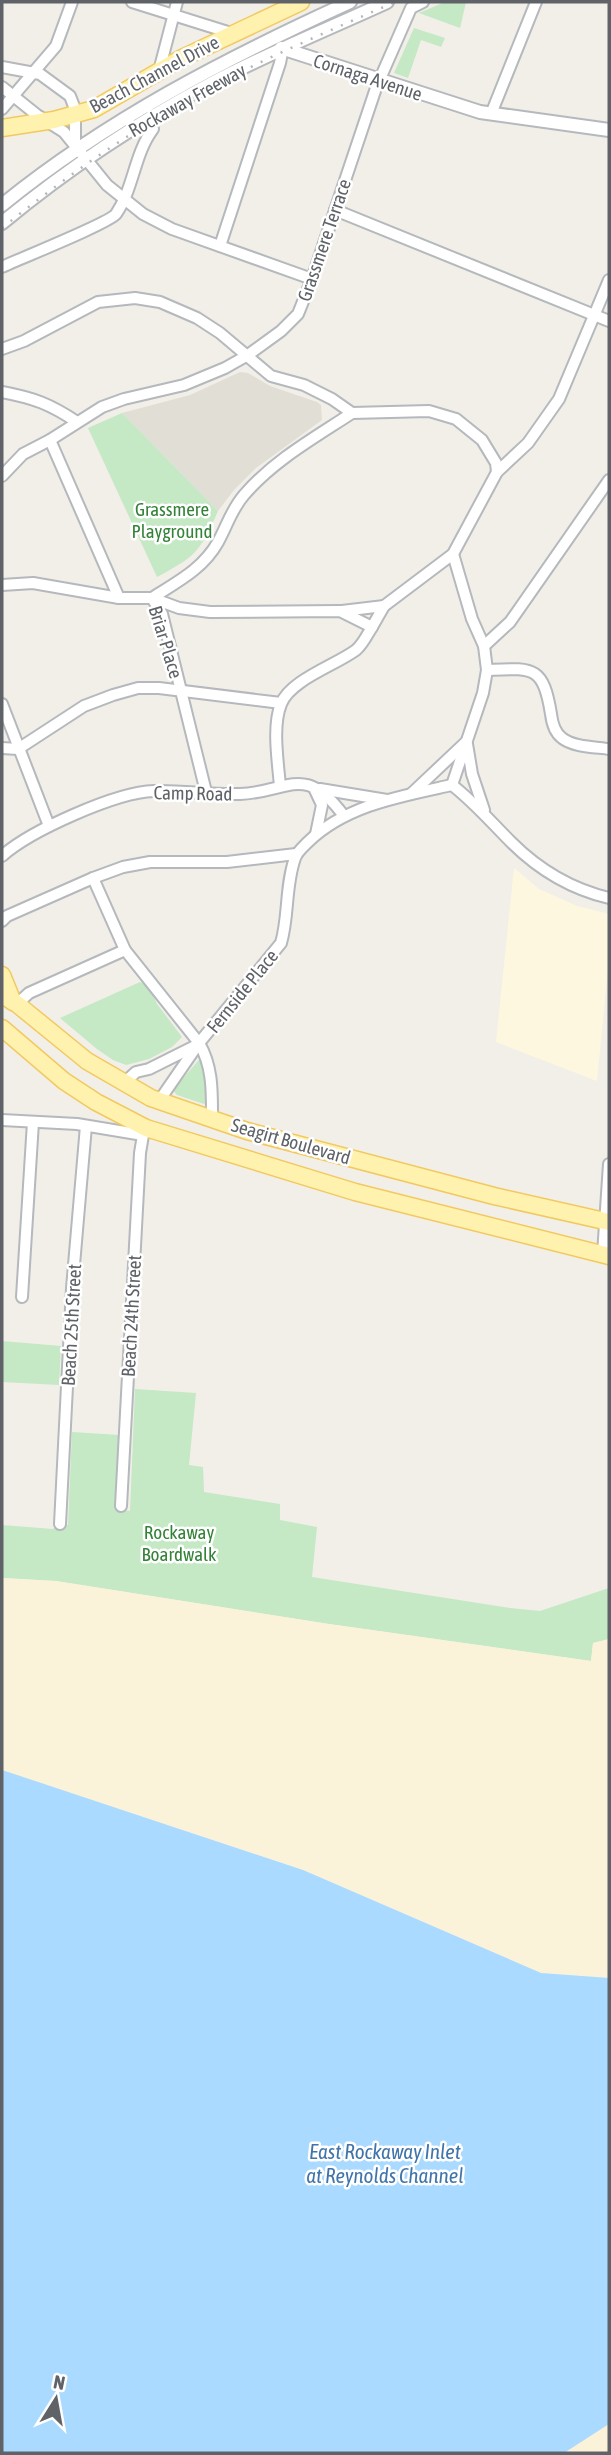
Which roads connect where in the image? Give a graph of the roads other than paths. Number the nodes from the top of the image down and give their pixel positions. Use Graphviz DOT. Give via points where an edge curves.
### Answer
graph roads {
  1 [pos="72,2"];
  2 [pos="132,2"];
  3 [pos="177,2"];
  4 [pos="301,2"];
  5 [pos="350,2"];
  6 [pos="387,2"];
  7 [pos="423,2"];
  8 [pos="536,2"];
  9 [pos="174,15"];
  10 [pos="231,33"];
  11 [pos="263,42"];
  12 [pos="283,48"];
  13 [pos="2,66"];
  14 [pos="159,71"];
  15 [pos="34,72"];
  16 [pos="380,80"];
  17 [pos="2,87"];
  18 [pos="13,96"];
  19 [pos="2,109"];
  20 [pos="491,114"];
  21 [pos="75,115"];
  22 [pos="47,121"];
  23 [pos="2,128"];
  24 [pos="153,129"];
  25 [pos="609,130"];
  26 [pos="76,147"];
  27 [pos="86,160"];
  28 [pos="123,199"];
  29 [pos="2,205"];
  30 [pos="335,210"];
  31 [pos="2,223"];
  32 [pos="220,246"];
  33 [pos="2,267"];
  34 [pos="312,279"];
  35 [pos="609,281"];
  36 [pos="595,315"];
  37 [pos="609,321"];
  38 [pos="2,349"];
  39 [pos="248,355"];
  40 [pos="2,393"];
  41 [pos="352,413"];
  42 [pos="77,422"];
  43 [pos="50,440"];
  44 [pos="497,472"];
  45 [pos="2,476"];
  46 [pos="609,480"];
  47 [pos="453,554"];
  48 [pos="2,585"];
  49 [pos="119,598"];
  50 [pos="152,598"];
  51 [pos="384,606"];
  52 [pos="340,611"];
  53 [pos="372,627"];
  54 [pos="484,646"];
  55 [pos="488,670"];
  56 [pos="181,691"];
  57 [pos="281,703"];
  58 [pos="2,704"];
  59 [pos="467,741"];
  60 [pos="2,748"];
  61 [pos="18,749"];
  62 [pos="609,750"];
  63 [pos="452,785"];
  64 [pos="280,786"];
  65 [pos="314,788"];
  66 [pos="206,792"];
  67 [pos="411,794"];
  68 [pos="387,800"];
  69 [pos="487,815"];
  70 [pos="344,816"];
  71 [pos="49,826"];
  72 [pos="316,835"];
  73 [pos="296,854"];
  74 [pos="2,856"];
  75 [pos="93,878"];
  76 [pos="609,898"];
  77 [pos="4,917"];
  78 [pos="125,950"];
  79 [pos="2,975"];
  80 [pos="11,1000"];
  81 [pos="2,1028"];
  82 [pos="199,1043"];
  83 [pos="124,1083"];
  84 [pos="159,1101"];
  85 [pos="212,1119"];
  86 [pos="2,1120"];
  87 [pos="33,1122"];
  88 [pos="86,1126"];
  89 [pos="144,1132"];
  90 [pos="609,1164"];
  91 [pos="607,1222"];
  92 [pos="606,1255"];
  93 [pos="22,1297"];
  94 [pos="121,1506"];
  95 [pos="60,1524"];
  1 -- 15 [label="street" via="59,40"];
  2 -- 9 [label="street, Cornaga Avenue"];
  3 -- 9 [label="street"];
  4 -- 10 [label="main road, Beach Channel Drive"];
  5 -- 11 [label="street, Rockaway Freeway"];
  6 -- 12 [label="street, Rockaway Freeway"];
  7 -- 16 [label="street, Grassmere Terrace" via="411,8"];
  8 -- 20 [label="street"];
  9 -- 10 [label="street, Cornaga Avenue"];
  9 -- 14 [label="street"];
  10 -- 11 [label="street, Cornaga Avenue"];
  10 -- 14 [label="main road, Beach Channel Drive"];
  11 -- 12 [label="street, Cornaga Avenue"];
  11 -- 26 [label="street, Rockaway Freeway"];
  12 -- 16 [label="street, Cornaga Avenue"];
  12 -- 27 [label="street, Rockaway Freeway" via="181,100"];
  12 -- 32 [label="street"];
  13 -- 15 [label="street"];
  14 -- 21 [label="main road, Beach Channel Drive"];
  15 -- 18 [label="street"];
  15 -- 21 [label="street" via="70,96"];
  16 -- 20 [label="street, Cornaga Avenue"];
  16 -- 30 [label="street, Grassmere Terrace"];
  17 -- 18 [label="street"];
  18 -- 19 [label="street"];
  18 -- 22 [label="street"];
  20 -- 25 [label="street, Cornaga Avenue"];
  21 -- 22 [label="main road, Beach Channel Drive"];
  21 -- 26 [label="street"];
  22 -- 23 [label="main road, Beach Channel Drive"];
  22 -- 26 [label="street"];
  24 -- 28 [label="street"];
  26 -- 27 [label="street"];
  26 -- 29 [label="street, Rockaway Freeway"];
  27 -- 28 [label="street"];
  27 -- 31 [label="street, Rockaway Freeway"];
  28 -- 32 [label="street" via="157,222"];
  28 -- 33 [label="street" via="112,218"];
  30 -- 34 [label="street, Grassmere Terrace"];
  30 -- 36 [label="street"];
  32 -- 34 [label="street"];
  34 -- 39 [label="street, Grassmere Terrace" via="298,314"];
  35 -- 36 [label="street"];
  36 -- 37 [label="street"];
  36 -- 44 [label="street" via="559,399 528,443"];
  38 -- 39 [label="street" via="98,302 135,298 176,307"];
  39 -- 41 [label="street" via="271,376 304,385"];
  39 -- 42 [label="street, Grassmere Terrace" via="184,386 124,399"];
  40 -- 42 [label="street" via="32,397"];
  41 -- 44 [label="street" via="429,411 456,419 482,440"];
  41 -- 50 [label="street, Briar Place" via="265,474 230,513 218,543 200,567"];
  42 -- 43 [label="street, Grassmere Terrace"];
  43 -- 45 [label="street, Grassmere Terrace" via="23,454"];
  43 -- 49 [label="street"];
  44 -- 47 [label="street"];
  46 -- 54 [label="street" via="510,622"];
  47 -- 51 [label="street"];
  47 -- 54 [label="street"];
  48 -- 49 [label="street" via="33,583"];
  49 -- 50 [label="street"];
  50 -- 52 [label="street" via="211,612"];
  50 -- 56 [label="street, Briar Place" via="162,614"];
  51 -- 52 [label="street"];
  51 -- 53 [label="street"];
  52 -- 53 [label="street"];
  53 -- 57 [label="street" via="356,650 303,681"];
  54 -- 55 [label="street"];
  55 -- 59 [label="street"];
  55 -- 62 [label="street" via="532,672 546,685 552,724 559,736"];
  56 -- 57 [label="street"];
  56 -- 61 [label="street" via="138,688 113,695 84,706"];
  56 -- 66 [label="street, Briar Place"];
  57 -- 64 [label="street" via="276,749"];
  58 -- 61 [label="street"];
  59 -- 63 [label="street"];
  59 -- 67 [label="street"];
  59 -- 69 [label="street" via="472,774"];
  60 -- 61 [label="street"];
  61 -- 71 [label="street"];
  63 -- 67 [label="street"];
  63 -- 69 [label="street"];
  64 -- 65 [label="street, Camp Road" via="299,782"];
  64 -- 66 [label="street, Camp Road" via="244,794"];
  65 -- 68 [label="street, Camp Road"];
  65 -- 70 [label="street"];
  65 -- 72 [label="street" via="322,805"];
  66 -- 71 [label="street, Camp Road" via="134,793"];
  67 -- 68 [label="street"];
  68 -- 70 [label="street"];
  69 -- 76 [label="street" via="535,863 563,881"];
  70 -- 72 [label="street"];
  71 -- 74 [label="street, Camp Road"];
  72 -- 73 [label="street"];
  73 -- 75 [label="street" via="227,862 150,862"];
  73 -- 82 [label="street, Fernside Place" via="281,943"];
  75 -- 77 [label="street"];
  75 -- 78 [label="street"];
  78 -- 80 [label="street"];
  78 -- 82 [label="street"];
  79 -- 80 [label="main road"];
  80 -- 83 [label="main road, Seagirt Boulevard" via="87,1061"];
  81 -- 89 [label="main road, Seagirt Boulevard" via="64,1081"];
  82 -- 83 [label="street, Fernside Place" via="136,1072"];
  82 -- 84 [label="street, Fernside Place"];
  82 -- 85 [label="street" via="208,1061"];
  83 -- 84 [label="main road, Seagirt Boulevard"];
  84 -- 85 [label="main road, Seagirt Boulevard"];
  85 -- 91 [label="main road, Seagirt Boulevard"];
  86 -- 87 [label="street"];
  87 -- 88 [label="street"];
  87 -- 93 [label="street"];
  88 -- 89 [label="street"];
  88 -- 95 [label="street, Beach 25th Street"];
  89 -- 92 [label="main road, Seagirt Boulevard" via="370,1196"];
  89 -- 94 [label="street, Beach 24th Street"];
  90 -- 91 [label="street"];
  91 -- 92 [label="street"];
}
